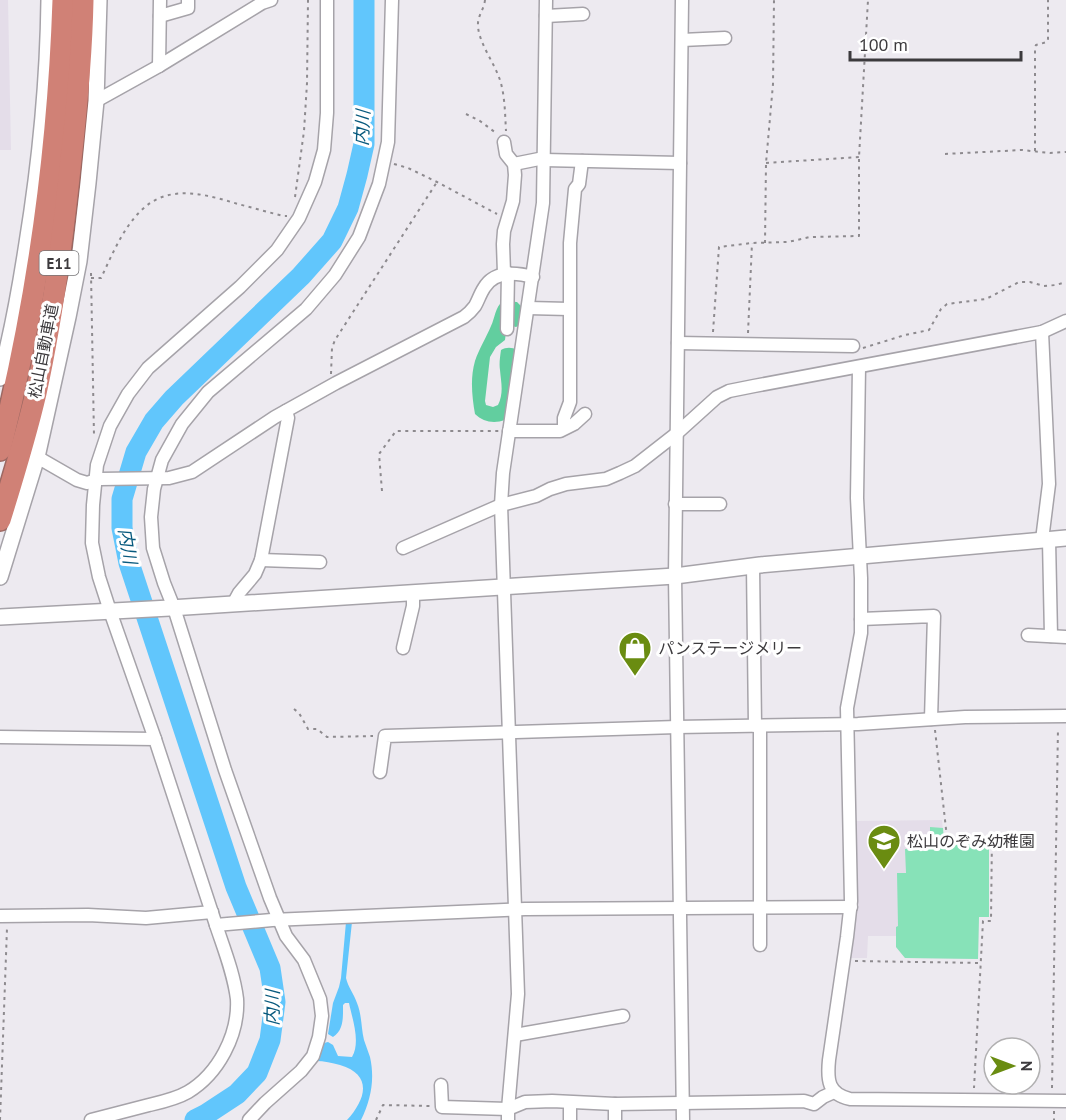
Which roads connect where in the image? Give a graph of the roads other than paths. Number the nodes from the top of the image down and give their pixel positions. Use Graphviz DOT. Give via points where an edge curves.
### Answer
graph roads {
  1 [pos="49,0"];
  2 [pos="63,0"];
  3 [pos="83,0"];
  4 [pos="99,0"];
  5 [pos="160,0"];
  6 [pos="188,0"];
  7 [pos="243,0"];
  8 [pos="271,0"];
  9 [pos="327,0"];
  10 [pos="392,0"];
  11 [pos="546,0"];
  12 [pos="682,0"];
  13 [pos="583,14"];
  14 [pos="242,15"];
  15 [pos="160,16"];
  16 [pos="546,16"];
  17 [pos="725,38"];
  18 [pos="682,40"];
  19 [pos="159,66"];
  20 [pos="96,101"];
  21 [pos="504,142"];
  22 [pos="544,159"];
  23 [pos="582,161"];
  24 [pos="680,163"];
  25 [pos="514,164"];
  26 [pos="506,273"];
  27 [pos="532,277"];
  28 [pos="528,308"];
  29 [pos="569,309"];
  30 [pos="1066,321"];
  31 [pos="507,329"];
  32 [pos="1042,332"];
  33 [pos="678,343"];
  34 [pos="853,346"];
  35 [pos="859,367"];
  36 [pos="0,378"];
  37 [pos="286,411"];
  38 [pos="585,414"];
  39 [pos="564,428"];
  40 [pos="509,431"];
  41 [pos="676,434"];
  42 [pos="0,450"];
  43 [pos="37,457"];
  44 [pos="156,478"];
  45 [pos="98,479"];
  46 [pos="675,504"];
  47 [pos="720,504"];
  48 [pos="501,505"];
  49 [pos="0,520"];
  50 [pos="1066,538"];
  51 [pos="1046,540"];
  52 [pos="403,548"];
  53 [pos="859,555"];
  54 [pos="261,560"];
  55 [pos="320,562"];
  56 [pos="753,566"];
  57 [pos="675,576"];
  58 [pos="0,577"];
  59 [pos="503,587"];
  60 [pos="413,593"];
  61 [pos="233,604"];
  62 [pos="172,608"];
  63 [pos="112,611"];
  64 [pos="0,617"];
  65 [pos="861,619"];
  66 [pos="1028,635"];
  67 [pos="1051,636"];
  68 [pos="1066,637"];
  69 [pos="403,648"];
  70 [pos="1062,716"];
  71 [pos="933,719"];
  72 [pos="847,724"];
  73 [pos="758,726"];
  74 [pos="678,727"];
  75 [pos="508,733"];
  76 [pos="0,737"];
  77 [pos="155,739"];
  78 [pos="380,772"];
  79 [pos="760,907"];
  80 [pos="851,907"];
  81 [pos="680,908"];
  82 [pos="514,910"];
  83 [pos="212,912"];
  84 [pos="4,916"];
  85 [pos="276,920"];
  86 [pos="219,924"];
  87 [pos="760,945"];
  88 [pos="623,1016"];
  89 [pos="515,1035"];
  90 [pos="441,1085"];
  91 [pos="834,1092"];
  92 [pos="1066,1101"];
  93 [pos="683,1102"];
  94 [pos="570,1103"];
  95 [pos="615,1104"];
  96 [pos="508,1114"];
  97 [pos="91,1120"];
  98 [pos="249,1120"];
  99 [pos="570,1120"];
  100 [pos="615,1120"];
  101 [pos="683,1120"];
  1 -- 36 [label="street" via="40,154 19,294"];
  2 -- 42 [label="highway, 松山自動車道 / E11" via="47,202 33,298"];
  3 -- 49 [label="highway, 松山自動車道 / E11" via="76,118 54,299 36,393"];
  4 -- 20 [label="street"];
  5 -- 15 [label="street"];
  6 -- 15 [label="street" via="188,8"];
  7 -- 14 [label="street"];
  8 -- 14 [label="street"];
  9 -- 45 [label="street" via="324,150 299,218 277,250 148,369 128,394 110,426 97,465"];
  10 -- 44 [label="street" via="388,142 379,184 359,237 335,275 306,309 208,392 182,424"];
  11 -- 16 [label="street"];
  12 -- 18 [label="street"];
  13 -- 16 [label="street"];
  14 -- 19 [label="street"];
  15 -- 19 [label="street"];
  16 -- 22 [label="street"];
  17 -- 18 [label="street"];
  18 -- 24 [label="street"];
  19 -- 20 [label="street"];
  20 -- 43 [label="street" via="79,261"];
  21 -- 25 [label="street" via="506,154"];
  22 -- 23 [label="street"];
  22 -- 25 [label="street"];
  22 -- 27 [label="street" via="543,203"];
  23 -- 24 [label="street"];
  23 -- 29 [label="street" via="579,184 574,189"];
  24 -- 33 [label="street"];
  25 -- 26 [label="street" via="513,201 503,244"];
  26 -- 27 [label="street"];
  26 -- 31 [label="street"];
  26 -- 37 [label="street" via="485,286 464,317"];
  27 -- 28 [label="street"];
  28 -- 29 [label="street"];
  28 -- 40 [label="street"];
  29 -- 39 [label="street" via="570,402"];
  30 -- 32 [label="street"];
  32 -- 35 [label="street"];
  32 -- 51 [label="street" via="1049,484"];
  33 -- 34 [label="street"];
  33 -- 41 [label="street"];
  35 -- 41 [label="street" via="729,391"];
  35 -- 53 [label="street"];
  37 -- 44 [label="street" via="192,472"];
  37 -- 54 [label="street" via="288,418"];
  38 -- 39 [label="street"];
  39 -- 40 [label="street"];
  40 -- 48 [label="street"];
  41 -- 46 [label="street"];
  41 -- 48 [label="street" via="635,466 606,479 566,484"];
  43 -- 45 [label="street" via="77,480 87,483"];
  43 -- 58 [label="street"];
  44 -- 45 [label="street"];
  44 -- 62 [label="street" via="150,517 153,548"];
  45 -- 63 [label="street" via="92,543 99,578"];
  46 -- 47 [label="street"];
  46 -- 57 [label="street"];
  48 -- 52 [label="street"];
  48 -- 59 [label="street"];
  50 -- 51 [label="street"];
  51 -- 53 [label="street"];
  51 -- 67 [label="street"];
  53 -- 56 [label="street"];
  53 -- 65 [label="street"];
  54 -- 55 [label="street"];
  54 -- 61 [label="street"];
  56 -- 57 [label="street"];
  56 -- 73 [label="street"];
  57 -- 59 [label="street"];
  57 -- 74 [label="street"];
  59 -- 60 [label="street"];
  59 -- 75 [label="street"];
  60 -- 61 [label="street"];
  60 -- 69 [label="street"];
  61 -- 62 [label="street"];
  62 -- 63 [label="street"];
  62 -- 85 [label="street"];
  63 -- 64 [label="street"];
  63 -- 77 [label="street"];
  65 -- 71 [label="street" via="934,616"];
  65 -- 72 [label="street"];
  66 -- 67 [label="street"];
  67 -- 68 [label="street"];
  70 -- 71 [label="street"];
  71 -- 72 [label="street"];
  72 -- 73 [label="street"];
  72 -- 80 [label="street"];
  73 -- 74 [label="street"];
  73 -- 79 [label="street"];
  74 -- 75 [label="street"];
  74 -- 81 [label="street"];
  75 -- 78 [label="street" via="385,736"];
  75 -- 82 [label="street"];
  76 -- 77 [label="street"];
  77 -- 83 [label="street"];
  79 -- 80 [label="street"];
  79 -- 81 [label="street"];
  79 -- 87 [label="street"];
  80 -- 91 [label="street" via="828,1074"];
  81 -- 82 [label="street"];
  81 -- 93 [label="street"];
  82 -- 85 [label="street"];
  82 -- 89 [label="street" via="518,994"];
  83 -- 84 [label="street" via="146,918"];
  83 -- 86 [label="street"];
  85 -- 86 [label="street"];
  85 -- 98 [label="street" via="304,960 315,984 321,1027 313,1056"];
  86 -- 97 [label="street" via="237,1000 235,1025 216,1066 187,1093"];
  88 -- 89 [label="street"];
  89 -- 96 [label="street"];
  90 -- 96 [label="street" via="442,1107"];
  91 -- 92 [label="street" via="850,1099"];
  91 -- 93 [label="street" via="814,1104"];
  93 -- 95 [label="street"];
  93 -- 101 [label="street"];
  94 -- 95 [label="street"];
  94 -- 96 [label="street" via="525,1102"];
  94 -- 99 [label="street"];
  95 -- 100 [label="street"];
}
